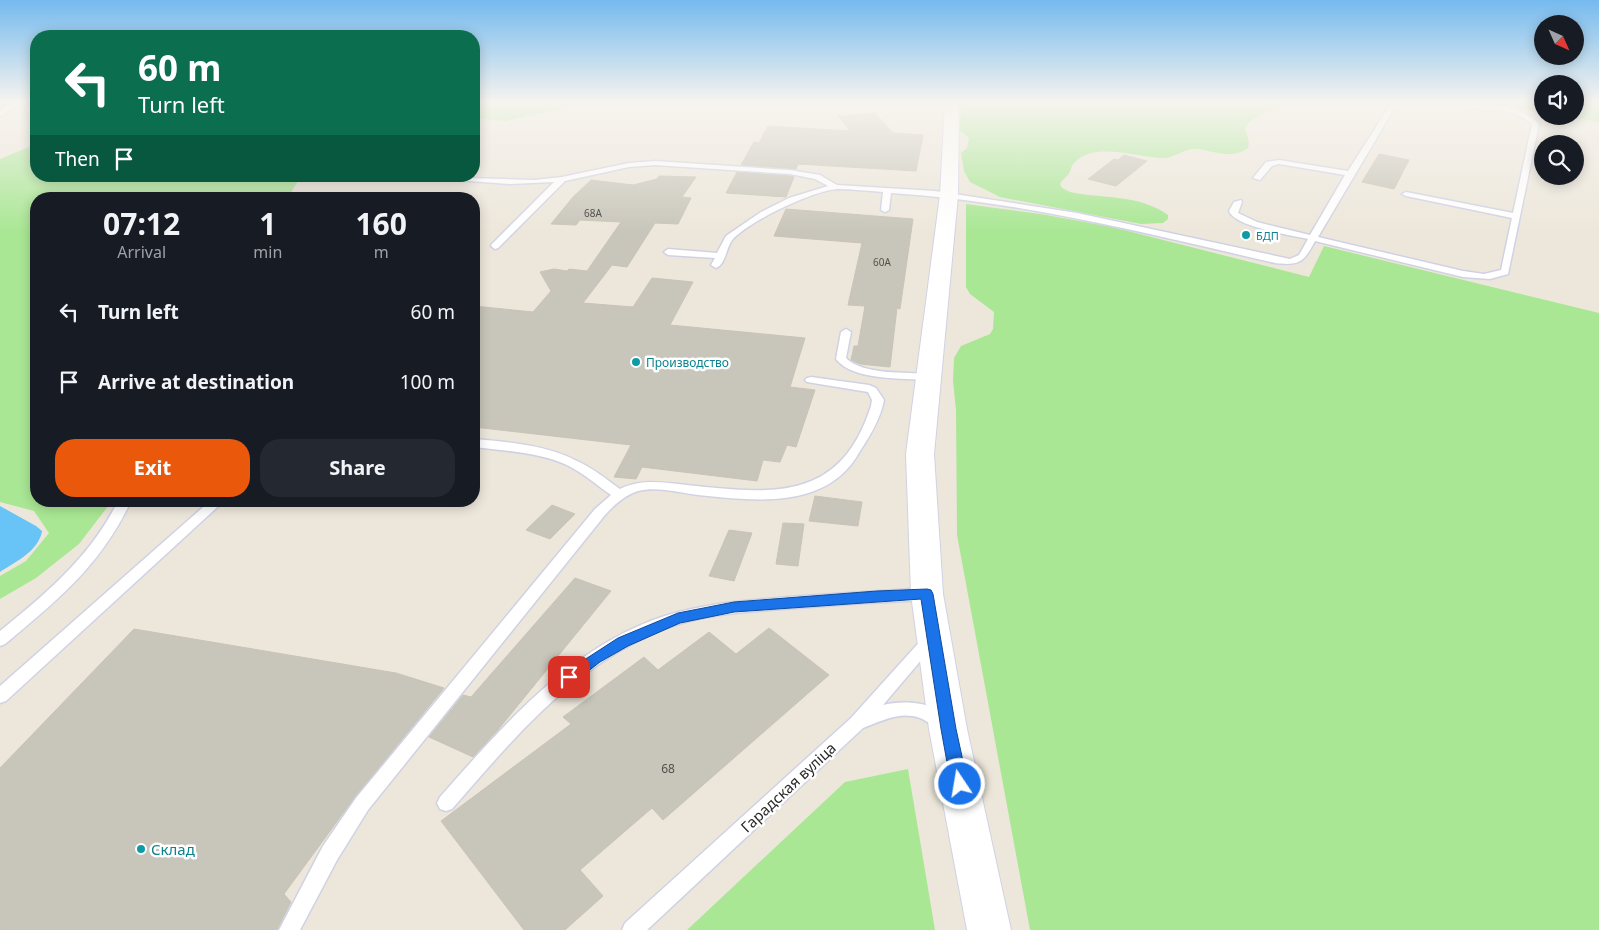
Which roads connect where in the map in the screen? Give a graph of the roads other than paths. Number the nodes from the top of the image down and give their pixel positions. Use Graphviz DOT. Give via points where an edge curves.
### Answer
graph roads {
  1 [pos="951,145"];
  2 [pos="1368,145"];
  3 [pos="1531,145"];
  4 [pos="1350,174"];
  5 [pos="1257,178"];
  6 [pos="562,179"];
  7 [pos="480,180"];
  8 [pos="835,187"];
  9 [pos="887,190"];
  10 [pos="949,194"];
  11 [pos="1406,194"];
  12 [pos="1238,202"];
  13 [pos="885,210"];
  14 [pos="1516,216"];
  15 [pos="1313,238"];
  16 [pos="495,246"];
  17 [pos="668,252"];
  18 [pos="720,256"];
  19 [pos="716,265"];
  20 [pos="846,332"];
  21 [pos="929,377"];
  22 [pos="811,380"];
  23 [pos="480,444"];
  24 [pos="620,494"];
  25 [pos="122,507"];
  26 [pos="211,507"];
  27 [pos="927,594"];
  28 [pos="934,635"];
  29 [pos="0,640"];
  30 [pos="0,696"];
  31 [pos="857,723"];
  32 [pos="948,729"];
  33 [pos="446,803"];
  34 [pos="289,930"];
  35 [pos="632,930"];
  36 [pos="989,930"];
  1 -- 10 [label="main road"];
  2 -- 4 [label="lane"];
  3 -- 14 [label="lane"];
  4 -- 5 [label="lane" via="1279,162 1269,164"];
  4 -- 15 [label="lane"];
  6 -- 7 [label="lane" via="522,183"];
  6 -- 8 [label="lane" via="629,164 655,163 795,172 817,177"];
  6 -- 16 [label="lane"];
  8 -- 9 [label="lane"];
  8 -- 18 [label="lane" via="769,211 729,238"];
  9 -- 10 [label="lane"];
  9 -- 13 [label="lane"];
  10 -- 15 [label="lane" via="1119,224 1283,262 1300,259"];
  10 -- 21 [label="main road"];
  11 -- 14 [label="lane"];
  12 -- 15 [label="lane" via="1233,211 1238,218"];
  14 -- 15 [label="lane" via="1505,272 1491,276 1463,274"];
  17 -- 18 [label="lane"];
  18 -- 19 [label="lane"];
  20 -- 21 [label="lane" via="841,358 846,365 868,371"];
  21 -- 27 [label="main road" via="920,454"];
  22 -- 24 [label="lane" via="864,387 872,390 878,400 856,450 840,471 830,478 808,489 781,495 752,496 649,485"];
  23 -- 24 [label="lane" via="556,457 586,471"];
  24 -- 34 [label="lane" via="600,512 362,804 330,853"];
  25 -- 29 [label="lane" via="110,534 90,560"];
  26 -- 30 [label="lane"];
  27 -- 28 [label="main road"];
  27 -- 33 [label="lane" via="734,607 678,618 650,628 595,658 542,700"];
  28 -- 31 [label="lane, Гарадская вуліца"];
  28 -- 32 [label="main road"];
  31 -- 32 [label="lane" via="888,709 902,707 928,714"];
  31 -- 35 [label="lane, Гарадская вуліца"];
  32 -- 36 [label="main road"];
}
